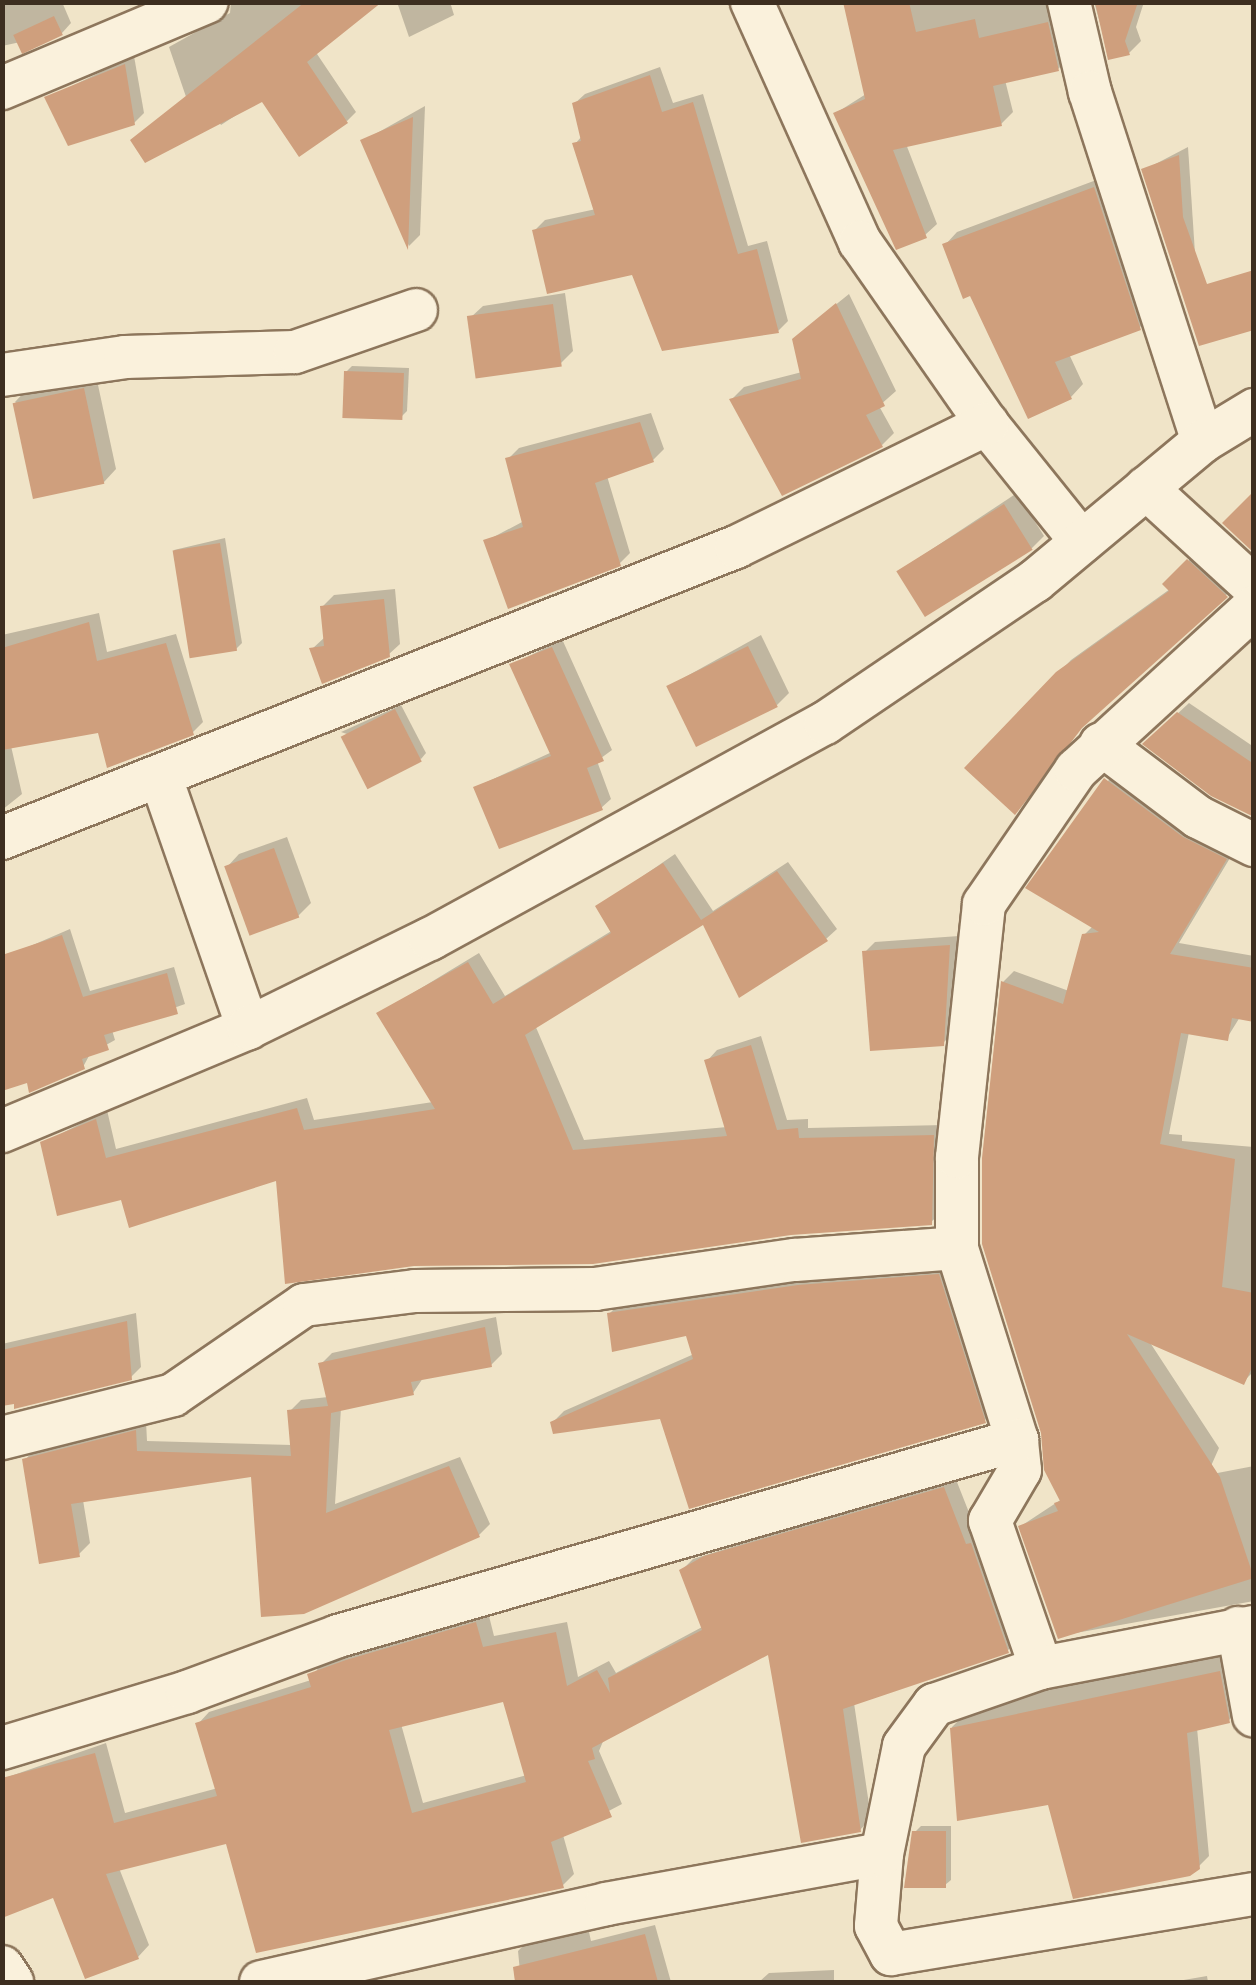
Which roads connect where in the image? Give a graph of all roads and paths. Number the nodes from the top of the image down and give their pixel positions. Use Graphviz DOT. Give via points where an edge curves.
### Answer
graph roads {
  1 [pos="752,2"];
  2 [pos="1069,2"];
  3 [pos="207,3"];
  4 [pos="2,88"];
  5 [pos="416,310"];
  6 [pos="2,375"];
  7 [pos="1254,410"];
  8 [pos="986,424"];
  9 [pos="1203,441"];
  10 [pos="1146,488"];
  11 [pos="1082,542"];
  12 [pos="1254,586"];
  13 [pos="1254,607"];
  14 [pos="1101,744"];
  15 [pos="160,778"];
  16 [pos="2,838"];
  17 [pos="1254,845"];
  18 [pos="248,1028"];
  19 [pos="2,1131"];
  20 [pos="956,1248"];
  21 [pos="2,1438"];
  22 [pos="1016,1440"];
  23 [pos="1246,1628"];
  24 [pos="1041,1668"];
  25 [pos="1254,1716"];
  26 [pos="2,1748"];
  27 [pos="882,1854"];
  28 [pos="1254,1894"];
  29 [pos="2,1967"];
  30 [pos="12,1982"];
  31 [pos="261,1982"];
  1 -- 8 [label="street" via="860,242"];
  2 -- 9 [label="street" via="1090,92"];
  3 -- 4 [label="street"];
  5 -- 6 [label="street" via="295,352 124,357"];
  7 -- 9 [label="street"];
  8 -- 11 [label="street"];
  8 -- 15 [label="street" via="736,547"];
  9 -- 10 [label="street"];
  10 -- 11 [label="street"];
  10 -- 12 [label="street"];
  11 -- 18 [label="street" via="826,723 430,939"];
  13 -- 14 [label="street"];
  14 -- 17 [label="street" via="1198,817"];
  14 -- 20 [label="street" via="984,904 956,1157"];
  15 -- 16 [label="street"];
  15 -- 18 [label="street"];
  18 -- 19 [label="street"];
  20 -- 21 [label="street" via="796,1260 595,1289 415,1291 304,1305 173,1395"];
  20 -- 22 [label="street"];
  22 -- 24 [label="street" via="1020,1470 990,1521"];
  22 -- 26 [label="street" via="338,1636 187,1692"];
  23 -- 24 [label="street"];
  23 -- 25 [label="street"];
  24 -- 27 [label="street" via="934,1705 904,1746"];
  27 -- 28 [label="street" via="876,1926 890,1954"];
  27 -- 31 [label="street" via="606,1904"];
  29 -- 30 [label="street"];
}
